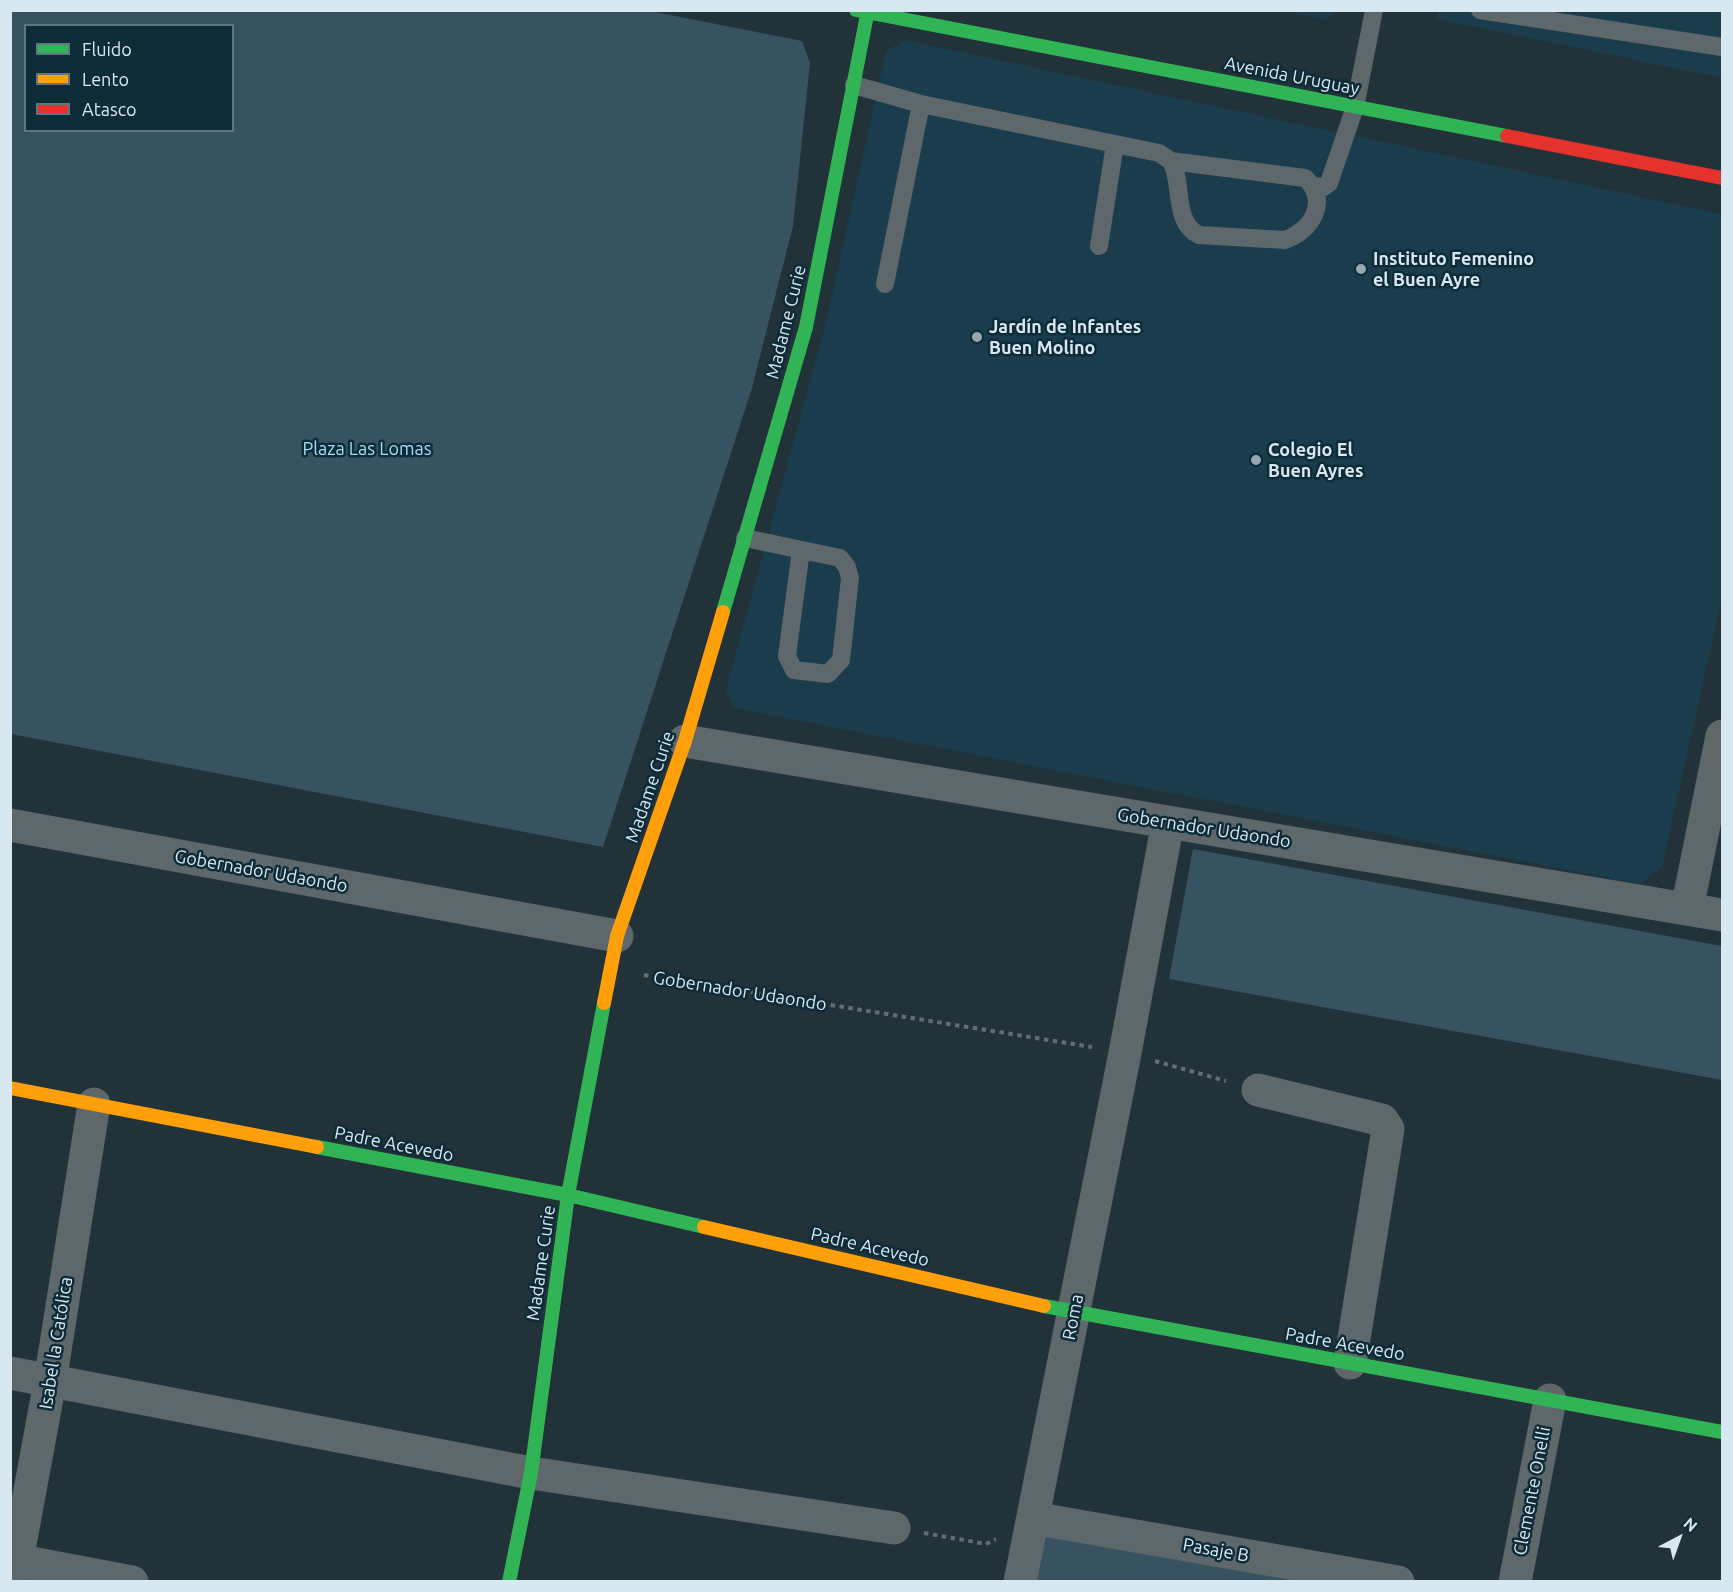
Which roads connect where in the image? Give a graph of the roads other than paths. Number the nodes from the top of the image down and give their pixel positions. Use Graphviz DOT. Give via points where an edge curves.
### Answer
graph roads {
  1 [pos="1374,10"];
  2 [pos="1480,10"];
  3 [pos="864,11"];
  4 [pos="1722,47"];
  5 [pos="854,85"];
  6 [pos="921,105"];
  7 [pos="1355,107"];
  8 [pos="1115,144"];
  9 [pos="1171,160"];
  10 [pos="1722,178"];
  11 [pos="1314,186"];
  12 [pos="1099,246"];
  13 [pos="885,284"];
  14 [pos="745,538"];
  15 [pos="801,550"];
  16 [pos="1722,736"];
  17 [pos="685,741"];
  18 [pos="1168,822"];
  19 [pos="10,825"];
  20 [pos="1687,909"];
  21 [pos="1722,915"];
  22 [pos="617,936"];
  23 [pos="10,1088"];
  24 [pos="1258,1090"];
  25 [pos="93,1104"];
  26 [pos="568,1195"];
  27 [pos="1074,1313"];
  28 [pos="1350,1363"];
  29 [pos="10,1373"];
  30 [pos="50,1382"];
  31 [pos="1550,1400"];
  32 [pos="1722,1432"];
  33 [pos="531,1473"];
  34 [pos="1033,1518"];
  35 [pos="894,1528"];
  36 [pos="14,1567"];
  37 [pos="132,1581"];
  38 [pos="509,1581"];
  39 [pos="1020,1581"];
  40 [pos="1398,1581"];
  41 [pos="1515,1581"];
  1 -- 7 [label="lane"];
  2 -- 4 [label="lane"];
  3 -- 5 [label="street, Madame Curie"];
  3 -- 7 [label="street, Avenida Uruguay"];
  5 -- 6 [label="lane"];
  5 -- 14 [label="street, Madame Curie" via="806,327"];
  6 -- 8 [label="lane"];
  6 -- 13 [label="lane"];
  7 -- 10 [label="street, Avenida Uruguay"];
  7 -- 11 [label="lane" via="1329,183"];
  8 -- 9 [label="lane" via="1159,153"];
  8 -- 12 [label="lane"];
  9 -- 11 [label="lane" via="1305,178"];
  9 -- 11 [label="lane" via="1178,173 1183,221 1199,235 1285,240 1297,236 1312,223 1318,200"];
  14 -- 15 [label="lane"];
  14 -- 17 [label="street, Madame Curie"];
  15 -- 15 [label="lane" via="840,558 850,578 841,660 828,674 794,670 787,656"];
  16 -- 20 [label="street"];
  17 -- 18 [label="street, Gobernador Udaondo"];
  17 -- 22 [label="street, Madame Curie"];
  18 -- 20 [label="street, Gobernador Udaondo"];
  18 -- 27 [label="street, Roma"];
  19 -- 22 [label="street, Gobernador Udaondo"];
  20 -- 21 [label="street, Gobernador Udaondo"];
  22 -- 26 [label="street, Madame Curie"];
  23 -- 25 [label="street, Padre Acevedo"];
  24 -- 28 [label="street" via="1382,1120 1388,1129"];
  25 -- 26 [label="street, Padre Acevedo"];
  25 -- 30 [label="street, Isabel la Católica"];
  26 -- 27 [label="street, Padre Acevedo"];
  26 -- 33 [label="street, Madame Curie"];
  27 -- 28 [label="street, Padre Acevedo"];
  27 -- 34 [label="street, Roma"];
  28 -- 31 [label="street, Padre Acevedo"];
  29 -- 30 [label="street"];
  30 -- 33 [label="street"];
  30 -- 36 [label="street, Isabel la Católica"];
  31 -- 32 [label="street, Padre Acevedo"];
  31 -- 41 [label="street, Clemente Onelli"];
  33 -- 35 [label="street"];
  33 -- 38 [label="street, Madame Curie"];
  34 -- 39 [label="street, Roma"];
  34 -- 40 [label="street, Pasaje B"];
  36 -- 37 [label="street"];
}
